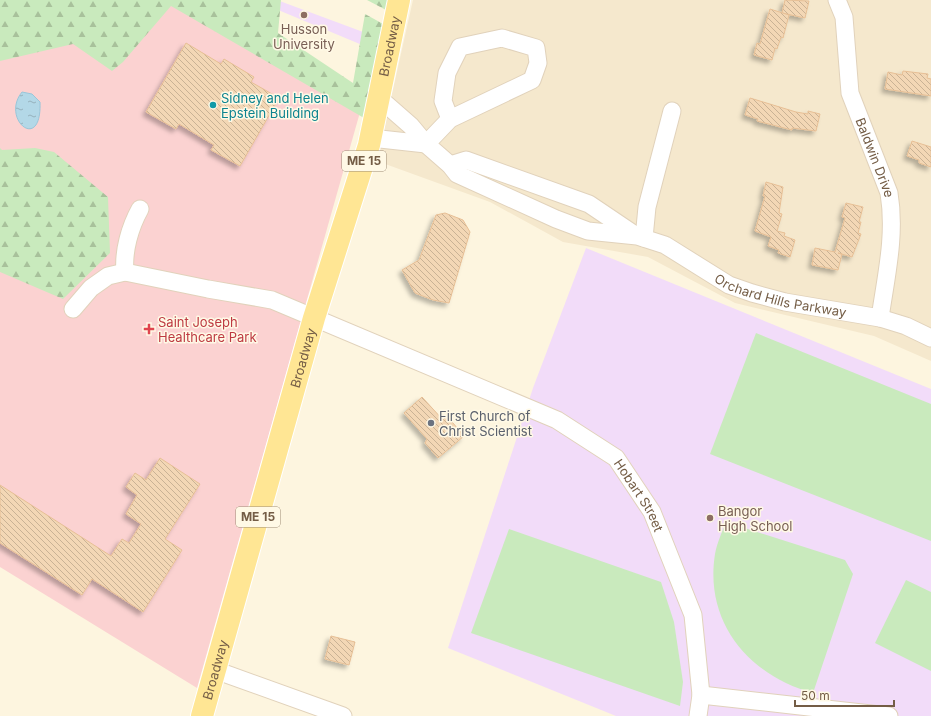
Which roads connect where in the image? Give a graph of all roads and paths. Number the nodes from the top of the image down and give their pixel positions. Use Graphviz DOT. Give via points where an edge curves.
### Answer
graph roads {
  1 [pos="399,0"];
  2 [pos="837,0"];
  3 [pos="379,98"];
  4 [pos="672,111"];
  5 [pos="450,119"];
  6 [pos="370,138"];
  7 [pos="426,144"];
  8 [pos="450,164"];
  9 [pos="140,209"];
  10 [pos="640,237"];
  11 [pos="125,272"];
  12 [pos="73,309"];
  13 [pos="314,318"];
  14 [pos="880,318"];
  15 [pos="931,338"];
  16 [pos="215,670"];
  17 [pos="701,695"];
  18 [pos="202,716"];
  19 [pos="343,716"];
  20 [pos="698,716"];
  21 [pos="890,716"];
  1 -- 3 [label="main road, Broadway / ME 15"];
  2 -- 14 [label="street, Baldwin Drive" via="844,17 850,93 890,203 892,240"];
  3 -- 6 [label="main road, Broadway / ME 15"];
  3 -- 7 [label="street, Orchard Hills Parkway" via="411,126"];
  4 -- 10 [label="street"];
  5 -- 5 [label="street" via="532,80 538,63 536,48 502,38 460,47 447,73 443,101"];
  5 -- 7 [label="street"];
  6 -- 7 [label="street"];
  6 -- 13 [label="main road, Broadway / ME 15"];
  7 -- 8 [label="street, Orchard Hills Parkway"];
  8 -- 10 [label="street, Orchard Hills Parkway" via="457,174 556,219 588,231"];
  8 -- 10 [label="street, Orchard Hills Parkway" via="466,160 590,204"];
  9 -- 11 [label="street" via="132,222 124,262"];
  10 -- 14 [label="street, Orchard Hills Parkway" via="676,251 729,285 752,293 785,302"];
  11 -- 12 [label="street" via="108,276 91,288"];
  11 -- 13 [label="street, Hobart Street" via="272,300"];
  13 -- 16 [label="main road, Broadway / ME 15"];
  13 -- 17 [label="street, Hobart Street" via="557,420 616,458 652,512 692,615"];
  14 -- 15 [label="street, Orchard Hills Parkway" via="906,326"];
  16 -- 18 [label="main road, Broadway / ME 15"];
  16 -- 19 [label="street"];
  17 -- 20 [label="street, Hobart Street"];
  17 -- 21 [label="street"];
}
